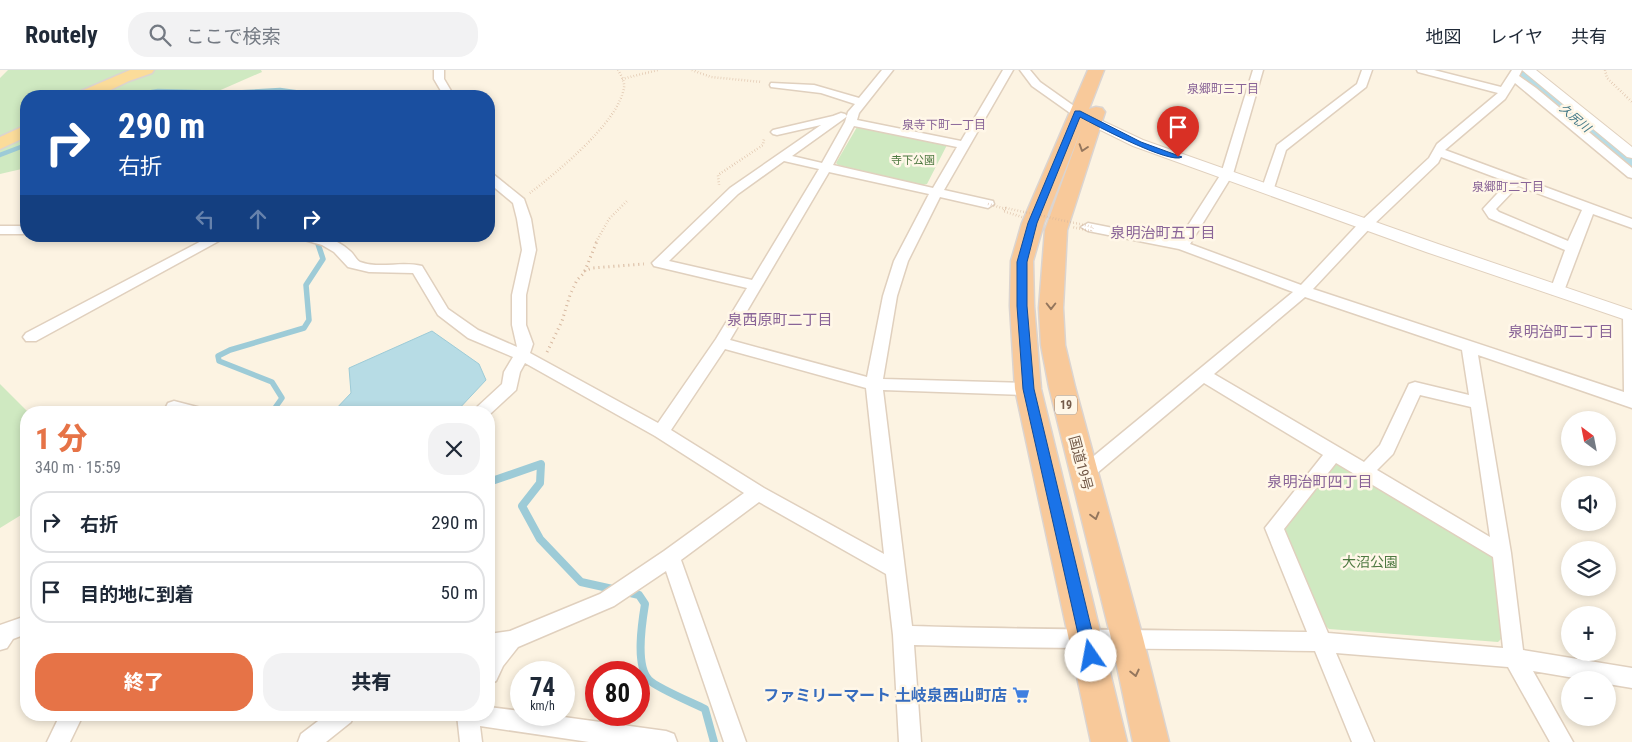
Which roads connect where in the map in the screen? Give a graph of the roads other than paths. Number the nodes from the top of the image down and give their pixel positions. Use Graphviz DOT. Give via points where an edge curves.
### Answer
graph roads {
  1 [pos="146,70"];
  2 [pos="440,70"];
  3 [pos="888,70"];
  4 [pos="1008,70"];
  5 [pos="1025,70"];
  6 [pos="1096,70"];
  7 [pos="1114,70"];
  8 [pos="1258,70"];
  9 [pos="1367,70"];
  10 [pos="1422,70"];
  11 [pos="1528,70"];
  12 [pos="1515,74"];
  13 [pos="775,86"];
  14 [pos="97,90"];
  15 [pos="445,90"];
  16 [pos="1504,91"];
  17 [pos="852,113"];
  18 [pos="1085,117"];
  19 [pos="777,132"];
  20 [pos="20,133"];
  21 [pos="0,144"];
  22 [pos="963,145"];
  23 [pos="1439,152"];
  24 [pos="1632,154"];
  25 [pos="780,156"];
  26 [pos="826,167"];
  27 [pos="1227,174"];
  28 [pos="1632,174"];
  29 [pos="1516,181"];
  30 [pos="495,182"];
  31 [pos="1268,188"];
  32 [pos="936,193"];
  33 [pos="988,204"];
  34 [pos="1589,208"];
  35 [pos="1366,224"];
  36 [pos="1632,224"];
  37 [pos="1088,227"];
  38 [pos="0,230"];
  39 [pos="20,230"];
  40 [pos="211,242"];
  41 [pos="328,242"];
  42 [pos="1182,246"];
  43 [pos="1572,248"];
  44 [pos="756,285"];
  45 [pos="1303,291"];
  46 [pos="1557,291"];
  47 [pos="1631,316"];
  48 [pos="31,337"];
  49 [pos="721,344"];
  50 [pos="1468,346"];
  51 [pos="522,355"];
  52 [pos="1204,375"];
  53 [pos="874,384"];
  54 [pos="1028,389"];
  55 [pos="1632,402"];
  56 [pos="1478,403"];
  57 [pos="488,406"];
  58 [pos="661,432"];
  59 [pos="1334,453"];
  60 [pos="1365,472"];
  61 [pos="1084,474"];
  62 [pos="758,493"];
  63 [pos="1502,554"];
  64 [pos="671,557"];
  65 [pos="894,568"];
  66 [pos="20,627"];
  67 [pos="904,635"];
  68 [pos="1127,638"];
  69 [pos="511,640"];
  70 [pos="1087,640"];
  71 [pos="0,642"];
  72 [pos="495,642"];
  73 [pos="1321,642"];
  74 [pos="1514,658"];
  75 [pos="495,660"];
  76 [pos="1632,678"];
  77 [pos="495,718"];
  78 [pos="69,721"];
  79 [pos="335,721"];
  80 [pos="469,721"];
  81 [pos="58,742"];
  82 [pos="309,742"];
  83 [pos="471,742"];
  84 [pos="666,742"];
  85 [pos="735,742"];
  86 [pos="910,742"];
  87 [pos="1109,742"];
  88 [pos="1151,742"];
  89 [pos="1363,742"];
  90 [pos="1562,742"];
  1 -- 14 [label="main road"];
  2 -- 15 [label="street" via="439,79"];
  3 -- 17 [label="street"];
  4 -- 22 [label="street"];
  5 -- 18 [label="street" via="1036,84"];
  6 -- 18 [label="highway, 国道19号 / 19"];
  7 -- 18 [label="highway, 国道19号 / 19"];
  8 -- 27 [label="street"];
  9 -- 31 [label="street" via="1362,84 1281,148"];
  10 -- 16 [label="street"];
  11 -- 24 [label="street"];
  12 -- 16 [label="street"];
  12 -- 28 [label="street"];
  13 -- 17 [label="street" via="824,90"];
  16 -- 23 [label="street" via="1501,97 1441,146"];
  17 -- 19 [label="street"];
  17 -- 22 [label="street"];
  17 -- 25 [label="street"];
  17 -- 26 [label="street"];
  18 -- 27 [label="street" via="1138,143"];
  18 -- 54 [label="highway, 国道19号 / 19" via="1032,223 1022,262"];
  18 -- 61 [label="highway, 国道19号 / 19, one-way" via="1056,230 1051,308 1053,345"];
  20 -- 21 [label="main road"];
  22 -- 32 [label="street"];
  23 -- 29 [label="street"];
  23 -- 35 [label="street"];
  25 -- 26 [label="street"];
  25 -- 44 [label="street" via="734,190 659,263"];
  26 -- 32 [label="street"];
  26 -- 44 [label="street"];
  27 -- 31 [label="street"];
  27 -- 42 [label="street"];
  29 -- 34 [label="street"];
  29 -- 43 [label="street" via="1489,209 1494,215"];
  30 -- 51 [label="street" via="519,202 529,250 520,296 520,325 525,344"];
  31 -- 35 [label="street"];
  32 -- 33 [label="street"];
  32 -- 53 [label="street" via="901,261 890,296"];
  34 -- 36 [label="street"];
  34 -- 43 [label="street"];
  35 -- 45 [label="street"];
  35 -- 46 [label="street"];
  37 -- 42 [label="street"];
  38 -- 39 [label="street"];
  40 -- 48 [label="street"];
  41 -- 51 [label="street" via="349,256 354,264 369,268 417,269 449,317 473,334"];
  42 -- 45 [label="street"];
  43 -- 46 [label="street"];
  44 -- 49 [label="street"];
  45 -- 50 [label="street"];
  45 -- 52 [label="street"];
  46 -- 47 [label="street"];
  47 -- 55 [label="street"];
  49 -- 53 [label="street"];
  49 -- 58 [label="street"];
  50 -- 55 [label="street"];
  50 -- 56 [label="street"];
  51 -- 57 [label="street" via="512,372 510,386"];
  51 -- 58 [label="street"];
  52 -- 59 [label="street"];
  52 -- 61 [label="street"];
  53 -- 54 [label="street"];
  53 -- 65 [label="street"];
  54 -- 70 [label="highway, 国道19号 / 19"];
  56 -- 60 [label="street" via="1415,388 1387,449"];
  56 -- 63 [label="street"];
  58 -- 62 [label="street"];
  59 -- 60 [label="street"];
  59 -- 73 [label="street" via="1274,528"];
  60 -- 63 [label="street"];
  61 -- 68 [label="highway, 国道19号 / 19, one-way"];
  62 -- 64 [label="street"];
  62 -- 65 [label="street"];
  63 -- 74 [label="street"];
  64 -- 69 [label="street" via="607,600"];
  64 -- 85 [label="street"];
  65 -- 67 [label="street"];
  66 -- 71 [label="street" via="6,632"];
  67 -- 70 [label="street"];
  67 -- 86 [label="street"];
  68 -- 70 [label="street"];
  68 -- 73 [label="street"];
  68 -- 88 [label="highway, 国道19号 / 19, one-way"];
  69 -- 72 [label="street"];
  69 -- 75 [label="street"];
  70 -- 87 [label="highway, 国道19号 / 19"];
  73 -- 74 [label="street"];
  73 -- 89 [label="street"];
  74 -- 76 [label="street"];
  74 -- 90 [label="street"];
  77 -- 84 [label="street"];
  78 -- 81 [label="street"];
  79 -- 82 [label="street"];
  80 -- 83 [label="street"];
}
